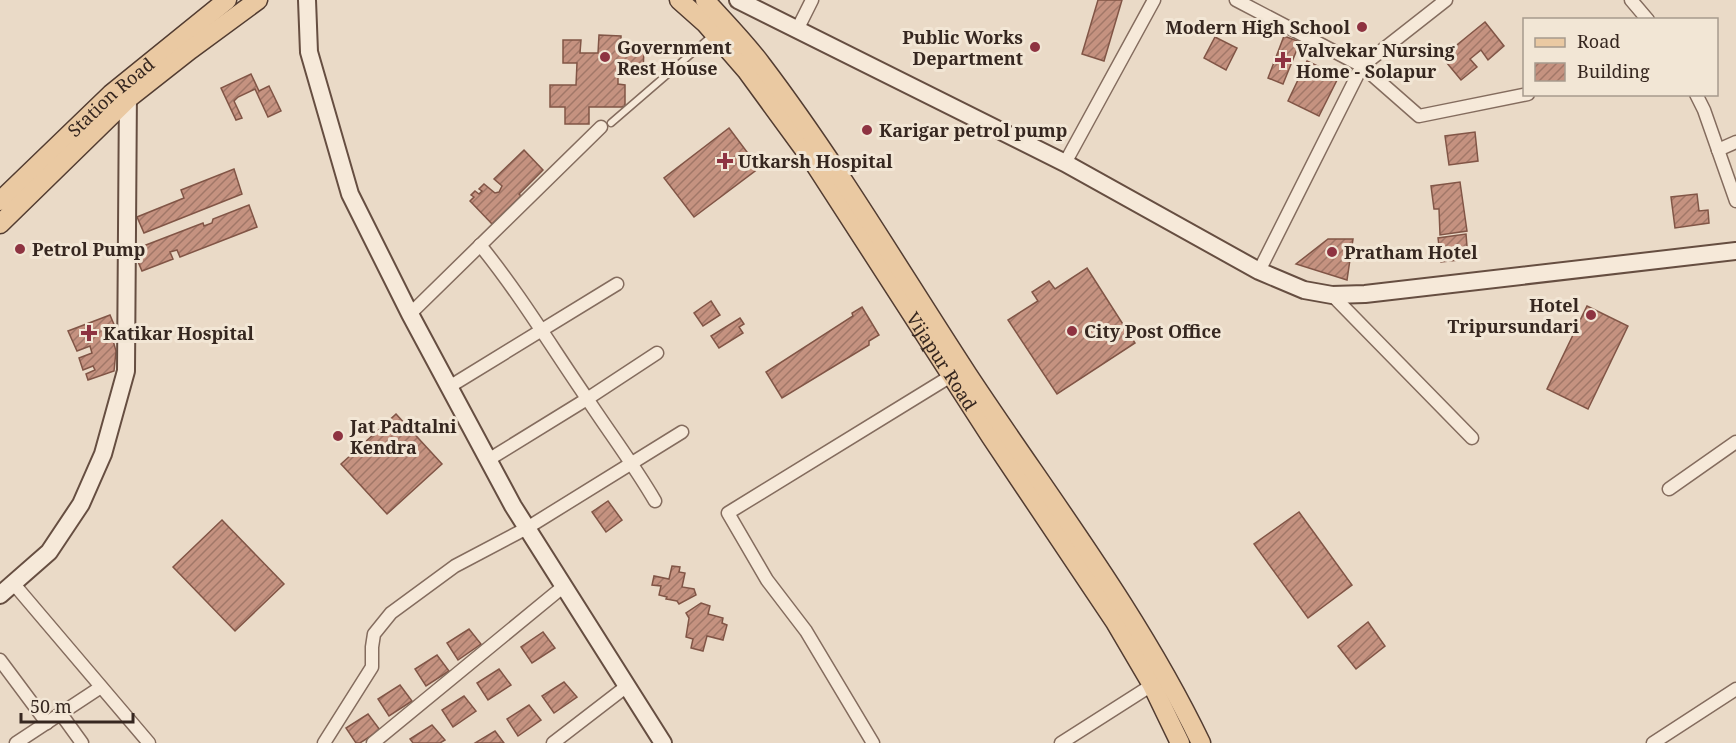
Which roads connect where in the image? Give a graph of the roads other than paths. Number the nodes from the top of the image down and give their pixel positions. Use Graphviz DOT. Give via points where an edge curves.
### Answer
graph roads {
  1 [pos="227,0"];
  2 [pos="258,0"];
  3 [pos="307,0"];
  4 [pos="679,0"];
  5 [pos="705,0"];
  6 [pos="738,0"];
  7 [pos="812,0"];
  8 [pos="1155,0"];
  9 [pos="1236,0"];
  10 [pos="1446,0"];
  11 [pos="1631,0"];
  12 [pos="1646,18"];
  13 [pos="796,30"];
  14 [pos="715,34"];
  15 [pos="1362,66"];
  16 [pos="128,89"];
  17 [pos="1523,95"];
  18 [pos="1697,96"];
  19 [pos="606,125"];
  20 [pos="1736,142"];
  21 [pos="1718,150"];
  22 [pos="1065,163"];
  23 [pos="0,201"];
  24 [pos="1736,201"];
  25 [pos="0,224"];
  26 [pos="480,245"];
  27 [pos="1736,251"];
  28 [pos="1258,271"];
  29 [pos="617,284"];
  30 [pos="1332,295"];
  31 [pos="410,314"];
  32 [pos="542,331"];
  33 [pos="657,353"];
  34 [pos="951,376"];
  35 [pos="449,387"];
  36 [pos="587,399"];
  37 [pos="682,432"];
  38 [pos="1472,438"];
  39 [pos="1736,442"];
  40 [pos="488,460"];
  41 [pos="632,463"];
  42 [pos="1669,489"];
  43 [pos="655,501"];
  44 [pos="527,528"];
  45 [pos="13,583"];
  46 [pos="564,586"];
  47 [pos="0,595"];
  48 [pos="0,660"];
  49 [pos="1152,685"];
  50 [pos="627,686"];
  51 [pos="101,687"];
  52 [pos="1736,689"];
  53 [pos="61,714"];
  54 [pos="47,723"];
  55 [pos="16,743"];
  56 [pos="82,743"];
  57 [pos="149,743"];
  58 [pos="324,743"];
  59 [pos="373,743"];
  60 [pos="553,743"];
  61 [pos="663,743"];
  62 [pos="873,743"];
  63 [pos="1061,743"];
  64 [pos="1180,743"];
  65 [pos="1201,743"];
  66 [pos="1653,743"];
  1 -- 16 [label="main road, Station Road"];
  2 -- 16 [label="main road"];
  3 -- 31 [label="main road" via="309,52 350,194"];
  4 -- 14 [label="main road, Vijapur Road"];
  5 -- 65 [label="main road, Vijapur Road" via="760,63 825,153 1107,581 1180,700"];
  6 -- 13 [label="main road"];
  7 -- 13 [label="street"];
  8 -- 22 [label="street"];
  9 -- 15 [label="street"];
  10 -- 15 [label="street"];
  11 -- 12 [label="street"];
  13 -- 22 [label="main road"];
  14 -- 19 [label="lane"];
  14 -- 34 [label="main road, Vijapur Road" via="814,163"];
  15 -- 17 [label="street" via="1419,116"];
  15 -- 28 [label="street"];
  16 -- 23 [label="main road, Station Road" via="43,158"];
  16 -- 25 [label="main road"];
  16 -- 45 [label="main road" via="126,371 103,453 81,504 49,552"];
  18 -- 21 [label="street"];
  19 -- 26 [label="street"];
  20 -- 21 [label="street"];
  21 -- 24 [label="street"];
  22 -- 28 [label="main road"];
  26 -- 31 [label="street"];
  26 -- 32 [label="street"];
  27 -- 30 [label="main road"];
  28 -- 30 [label="main road" via="1304,290"];
  29 -- 32 [label="street"];
  30 -- 38 [label="street"];
  31 -- 35 [label="main road"];
  32 -- 35 [label="street"];
  32 -- 36 [label="street"];
  33 -- 36 [label="street"];
  34 -- 49 [label="main road, Vijapur Road"];
  34 -- 62 [label="street" via="728,513 767,580 806,631"];
  35 -- 40 [label="main road"];
  36 -- 40 [label="street"];
  36 -- 41 [label="street"];
  37 -- 41 [label="street"];
  39 -- 42 [label="street"];
  40 -- 44 [label="main road"];
  41 -- 43 [label="street"];
  41 -- 44 [label="street"];
  44 -- 46 [label="main road"];
  44 -- 58 [label="street" via="455,566 391,613 374,634 372,667"];
  45 -- 47 [label="main road"];
  45 -- 51 [label="street"];
  46 -- 50 [label="main road"];
  46 -- 59 [label="street"];
  48 -- 54 [label="street"];
  49 -- 63 [label="street"];
  49 -- 64 [label="main road, Vijapur Road"];
  50 -- 60 [label="street"];
  50 -- 61 [label="main road"];
  51 -- 53 [label="street"];
  51 -- 57 [label="street"];
  52 -- 66 [label="street"];
  53 -- 54 [label="street"];
  53 -- 56 [label="street"];
  54 -- 55 [label="street"];
}
